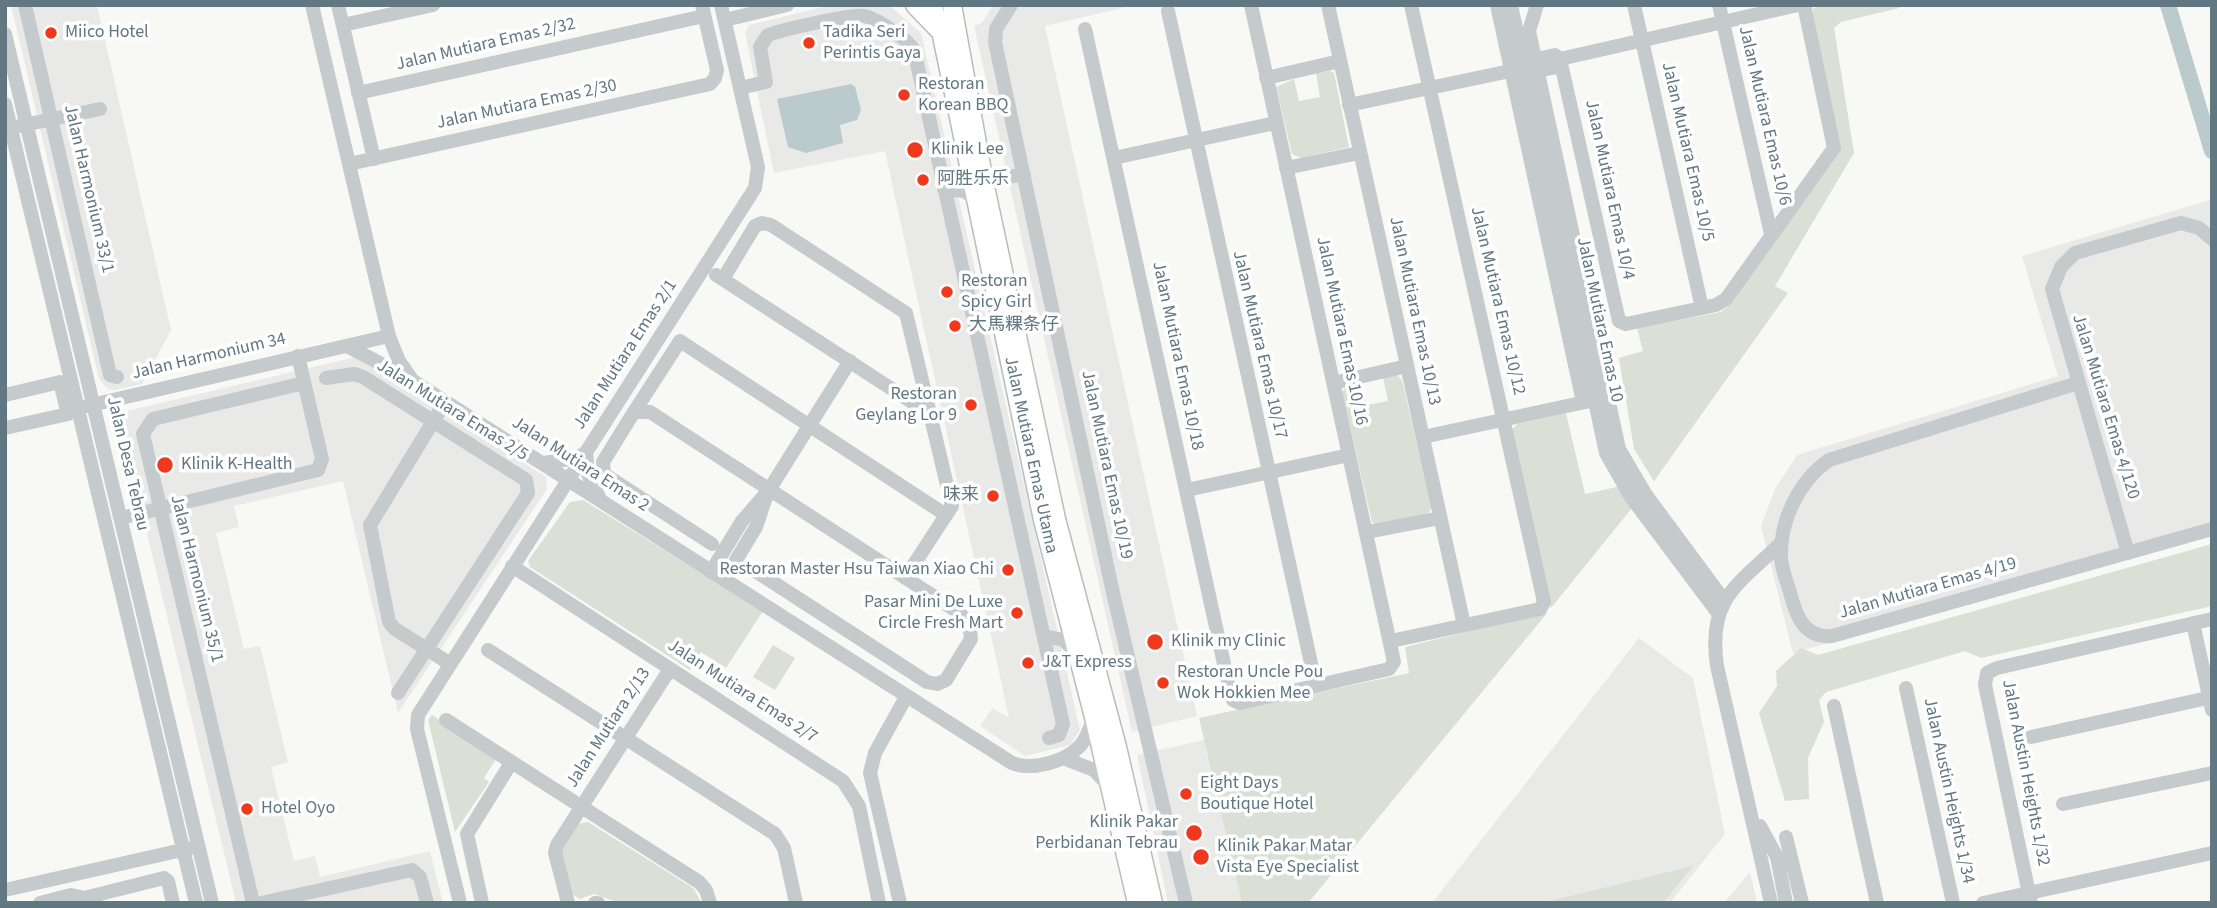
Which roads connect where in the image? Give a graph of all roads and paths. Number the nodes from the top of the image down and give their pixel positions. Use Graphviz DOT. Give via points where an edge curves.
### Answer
graph roads {
  1 [pos="25,5"];
  2 [pos="312,5"];
  3 [pos="338,5"];
  4 [pos="433,5"];
  5 [pos="787,5"];
  6 [pos="915,5"];
  7 [pos="932,5"];
  8 [pos="952,5"];
  9 [pos="959,5"];
  10 [pos="1011,5"];
  11 [pos="1251,5"];
  12 [pos="1328,5"];
  13 [pos="1411,5"];
  14 [pos="1497,5"];
  15 [pos="1513,5"];
  16 [pos="1536,5"];
  17 [pos="1634,5"];
  18 [pos="1719,5"];
  19 [pos="1798,5"];
  20 [pos="1804,5"];
  21 [pos="723,9"];
  22 [pos="703,11"];
  23 [pos="1168,11"];
  24 [pos="1723,22"];
  25 [pos="343,25"];
  26 [pos="1085,29"];
  27 [pos="948,31"];
  28 [pos="5,34"];
  29 [pos="1641,40"];
  30 [pos="1560,59"];
  31 [pos="1339,61"];
  32 [pos="1531,66"];
  33 [pos="1510,71"];
  34 [pos="1266,78"];
  35 [pos="740,88"];
  36 [pos="1429,88"];
  37 [pos="358,93"];
  38 [pos="5,104"];
  39 [pos="1349,105"];
  40 [pos="100,108"];
  41 [pos="52,119"];
  42 [pos="1275,123"];
  43 [pos="26,124"];
  44 [pos="11,127"];
  45 [pos="1194,140"];
  46 [pos="1359,153"];
  47 [pos="1114,158"];
  48 [pos="373,159"];
  49 [pos="349,163"];
  50 [pos="968,167"];
  51 [pos="1286,168"];
  52 [pos="1024,174"];
  53 [pos="984,182"];
  54 [pos="944,189"];
  55 [pos="976,199"];
  56 [pos="1771,234"];
  57 [pos="2212,239"];
  58 [pos="705,268"];
  59 [pos="723,279"];
  60 [pos="1702,308"];
  61 [pos="101,333"];
  62 [pos="389,336"];
  63 [pos="78,338"];
  64 [pos="349,347"];
  65 [pos="298,356"];
  66 [pos="850,361"];
  67 [pos="1407,366"];
  68 [pos="117,377"];
  69 [pos="326,378"];
  70 [pos="413,381"];
  71 [pos="304,383"];
  72 [pos="1333,383"];
  73 [pos="2078,383"];
  74 [pos="1594,392"];
  75 [pos="5,395"];
  76 [pos="445,402"];
  77 [pos="93,404"];
  78 [pos="77,408"];
  79 [pos="634,412"];
  80 [pos="932,415"];
  81 [pos="1505,420"];
  82 [pos="433,422"];
  83 [pos="810,425"];
  84 [pos="5,428"];
  85 [pos="1423,437"];
  86 [pos="586,452"];
  87 [pos="1349,455"];
  88 [pos="544,463"];
  89 [pos="1268,473"];
  90 [pos="569,480"];
  91 [pos="769,489"];
  92 [pos="1187,490"];
  93 [pos="601,500"];
  94 [pos="552,507"];
  95 [pos="160,510"];
  96 [pos="946,515"];
  97 [pos="121,518"];
  98 [pos="1440,518"];
  99 [pos="2212,529"];
  100 [pos="1367,532"];
  101 [pos="1782,542"];
  102 [pos="676,549"];
  103 [pos="725,549"];
  104 [pos="2128,553"];
  105 [pos="754,569"];
  106 [pos="519,571"];
  107 [pos="717,576"];
  108 [pos="905,578"];
  109 [pos="755,600"];
  110 [pos="1064,602"];
  111 [pos="1721,606"];
  112 [pos="2212,619"];
  113 [pos="2193,624"];
  114 [pos="1464,625"];
  115 [pos="1044,636"];
  116 [pos="1391,641"];
  117 [pos="425,649"];
  118 [pos="488,650"];
  119 [pos="153,651"];
  120 [pos="137,655"];
  121 [pos="1079,658"];
  122 [pos="449,663"];
  123 [pos="670,669"];
  124 [pos="884,683"];
  125 [pos="1315,686"];
  126 [pos="1906,688"];
  127 [pos="398,693"];
  128 [pos="906,697"];
  129 [pos="2211,702"];
  130 [pos="1834,706"];
  131 [pos="933,714"];
  132 [pos="1094,717"];
  133 [pos="893,719"];
  134 [pos="446,720"];
  135 [pos="2031,737"];
  136 [pos="625,738"];
  137 [pos="1049,738"];
  138 [pos="1063,758"];
  139 [pos="511,763"];
  140 [pos="2212,774"];
  141 [pos="1111,787"];
  142 [pos="2063,804"];
  143 [pos="580,807"];
  144 [pos="1753,813"];
  145 [pos="1786,837"];
  146 [pos="199,846"];
  147 [pos="183,849"];
  148 [pos="2212,853"];
  149 [pos="5,890"];
  150 [pos="2030,897"];
  151 [pos="85,900"];
  152 [pos="40,903"];
  153 [pos="173,903"];
  154 [pos="196,903"];
  155 [pos="212,903"];
  156 [pos="253,903"];
  157 [pos="261,903"];
  158 [pos="427,903"];
  159 [pos="460,903"];
  160 [pos="482,903"];
  161 [pos="568,903"];
  162 [pos="710,903"];
  163 [pos="796,903"];
  164 [pos="879,903"];
  165 [pos="900,903"];
  166 [pos="1137,903"];
  167 [pos="1153,903"];
  168 [pos="1186,903"];
  169 [pos="1771,903"];
  170 [pos="1786,903"];
  171 [pos="1802,903"];
  172 [pos="1877,903"];
  173 [pos="1953,903"];
  174 [pos="1983,903"];
  1 -- 41 [label="street, Jalan Harmonium 33/1"];
  2 -- 49 [label="street, Jalan Mutiara Emas 2"];
  3 -- 25 [label="street"];
  4 -- 25 [label="street"];
  5 -- 21 [label="street"];
  6 -- 27 [label="main road"];
  7 -- 27 [label="main road, Jalan Mutiara Emas Utama"];
  8 -- 27 [label="main road"];
  9 -- 27 [label="main road"];
  10 -- 52 [label="street, Jalan Mutiara Emas 10/19" via="995,34"];
  11 -- 34 [label="street, Jalan Mutiara Emas 10/16"];
  12 -- 31 [label="street, Jalan Mutiara Emas 10/13"];
  13 -- 36 [label="street, Jalan Mutiara Emas 10/12"];
  14 -- 33 [label="street"];
  15 -- 16 [label="street" via="1525,9"];
  15 -- 32 [label="street, Jalan Mutiara Emas 10"];
  16 -- 32 [label="street, Jalan Mutiara Emas 10" via="1528,31"];
  17 -- 29 [label="street, Jalan Mutiara Emas 10/5"];
  18 -- 24 [label="street, Jalan Mutiara Emas 10/6"];
  19 -- 24 [label="street"];
  20 -- 56 [label="street" via="1834,139 1832,151"];
  21 -- 35 [label="street, Jalan Mutiara Emas 2/1"];
  22 -- 37 [label="street, Jalan Mutiara Emas 2/32"];
  22 -- 48 [label="street, Jalan Mutiara Emas 2/30" via="716,70 713,81"];
  23 -- 45 [label="street, Jalan Mutiara Emas 10/17"];
  24 -- 29 [label="street"];
  24 -- 56 [label="street, Jalan Mutiara Emas 10/6"];
  25 -- 37 [label="street"];
  26 -- 47 [label="street, Jalan Mutiara Emas 10/18"];
  27 -- 50 [label="main road, Jalan Mutiara Emas Utama"];
  27 -- 53 [label="main road, Jalan Mutiara Emas Utama"];
  28 -- 43 [label="street, Jalan Desa Tebrau"];
  29 -- 30 [label="street"];
  29 -- 60 [label="street, Jalan Mutiara Emas 10/5"];
  30 -- 32 [label="street" via="1555,55"];
  30 -- 60 [label="street, Jalan Mutiara Emas 10/4" via="1619,321 1626,324"];
  31 -- 34 [label="street"];
  31 -- 39 [label="street, Jalan Mutiara Emas 10/13"];
  32 -- 33 [label="street" via="1517,75"];
  32 -- 74 [label="street, Jalan Mutiara Emas 10"];
  33 -- 36 [label="street"];
  33 -- 74 [label="street"];
  34 -- 42 [label="street, Jalan Mutiara Emas 10/16"];
  35 -- 54 [label="street" via="766,82 760,47 768,35 868,17 914,50"];
  35 -- 58 [label="street, Jalan Mutiara Emas 2/1" via="758,167 757,181"];
  36 -- 39 [label="street"];
  36 -- 81 [label="street, Jalan Mutiara Emas 10/12"];
  37 -- 48 [label="street"];
  38 -- 44 [label="street, Jalan Desa Tebrau"];
  39 -- 46 [label="street, Jalan Mutiara Emas 10/13"];
  40 -- 41 [label="street"];
  41 -- 43 [label="street"];
  41 -- 61 [label="street, Jalan Harmonium 33/1"];
  42 -- 45 [label="street"];
  42 -- 51 [label="street, Jalan Mutiara Emas 10/16"];
  43 -- 44 [label="street"];
  43 -- 63 [label="street, Jalan Desa Tebrau"];
  44 -- 78 [label="street, Jalan Desa Tebrau"];
  45 -- 47 [label="street"];
  45 -- 89 [label="street, Jalan Mutiara Emas 10/17"];
  46 -- 51 [label="street"];
  46 -- 67 [label="street, Jalan Mutiara Emas 10/13"];
  47 -- 92 [label="street, Jalan Mutiara Emas 10/18"];
  48 -- 49 [label="street, Jalan Mutiara Emas 2/30"];
  49 -- 62 [label="street, Jalan Mutiara Emas 2"];
  50 -- 54 [label="street" via="959,182"];
  50 -- 55 [label="main road, Jalan Mutiara Emas Utama"];
  51 -- 72 [label="street, Jalan Mutiara Emas 10/16"];
  52 -- 53 [label="street"];
  52 -- 168 [label="street, Jalan Mutiara Emas 10/19" via="1113,593"];
  53 -- 167 [label="main road, Jalan Mutiara Emas Utama" via="1056,519"];
  54 -- 55 [label="street" via="964,191"];
  54 -- 115 [label="street"];
  55 -- 110 [label="main road, Jalan Mutiara Emas Utama"];
  56 -- 60 [label="street" via="1724,301"];
  57 -- 73 [label="street, Jalan Mutiara Emas 4/120" via="2199,228 2181,223 2075,253 2058,272 2052,295"];
  58 -- 59 [label="street"];
  58 -- 86 [label="street, Jalan Mutiara Emas 2/1"];
  59 -- 66 [label="street"];
  59 -- 80 [label="street" via="755,226 771,225 906,313"];
  61 -- 63 [label="street"];
  61 -- 68 [label="street, Jalan Harmonium 33/1" via="110,375"];
  62 -- 64 [label="street, Jalan Harmonium 34"];
  62 -- 70 [label="street, Jalan Mutiara Emas 2"];
  63 -- 77 [label="street, Jalan Desa Tebrau"];
  64 -- 65 [label="street, Jalan Harmonium 34"];
  64 -- 70 [label="street"];
  65 -- 71 [label="street"];
  65 -- 77 [label="street, Jalan Harmonium 34"];
  66 -- 80 [label="street"];
  66 -- 83 [label="street"];
  67 -- 72 [label="street"];
  67 -- 85 [label="street, Jalan Mutiara Emas 10/13"];
  69 -- 82 [label="street, Jalan Mutiara Emas 2/5" via="360,376"];
  70 -- 76 [label="street, Jalan Mutiara Emas 2"];
  71 -- 95 [label="street, Jalan Harmonium 35/1" via="148,422 143,440"];
  71 -- 95 [label="street" via="322,459 318,470"];
  72 -- 87 [label="street, Jalan Mutiara Emas 10/16"];
  73 -- 101 [label="street, Jalan Mutiara Emas 4/19" via="1829,460 1800,491"];
  73 -- 104 [label="street, Jalan Mutiara Emas 4/120"];
  74 -- 81 [label="street"];
  74 -- 111 [label="street, Jalan Mutiara Emas 10" via="1646,495"];
  75 -- 84 [label="street" via="60,382 68,414"];
  76 -- 82 [label="street"];
  76 -- 88 [label="street, Jalan Mutiara Emas 2"];
  77 -- 78 [label="street, Jalan Harmonium 34"];
  77 -- 97 [label="street, Jalan Desa Tebrau"];
  78 -- 120 [label="street, Jalan Desa Tebrau"];
  79 -- 83 [label="street" via="680,341"];
  79 -- 91 [label="street" via="650,412"];
  79 -- 103 [label="street" via="603,462 604,474"];
  80 -- 96 [label="street" via="952,506"];
  81 -- 85 [label="street"];
  81 -- 114 [label="street, Jalan Mutiara Emas 10/12" via="1544,605"];
  82 -- 117 [label="street" via="370,526 389,622"];
  82 -- 117 [label="street, Jalan Mutiara Emas 2/5" via="526,480 529,489"];
  83 -- 91 [label="street"];
  83 -- 96 [label="street"];
  85 -- 98 [label="street, Jalan Mutiara Emas 10/13"];
  86 -- 88 [label="street"];
  86 -- 90 [label="street, Jalan Mutiara Emas 2/1"];
  86 -- 93 [label="street" via="588,474"];
  87 -- 89 [label="street"];
  87 -- 100 [label="street, Jalan Mutiara Emas 10/16"];
  88 -- 90 [label="street, Jalan Mutiara Emas 2"];
  88 -- 94 [label="street" via="554,478"];
  89 -- 92 [label="street"];
  89 -- 125 [label="street, Jalan Mutiara Emas 10/17"];
  90 -- 93 [label="street, Jalan Mutiara Emas 2"];
  90 -- 94 [label="street, Jalan Mutiara Emas 2/1"];
  91 -- 103 [label="street" via="756,527"];
  91 -- 108 [label="street"];
  92 -- 125 [label="street, Jalan Mutiara Emas 10/18" via="1233,701"];
  93 -- 94 [label="street" via="575,495"];
  93 -- 102 [label="street, Jalan Mutiara Emas 2"];
  94 -- 106 [label="street, Jalan Mutiara Emas 2/1"];
  95 -- 97 [label="street"];
  95 -- 156 [label="street, Jalan Harmonium 35/1"];
  96 -- 108 [label="street"];
  97 -- 119 [label="street, Jalan Desa Tebrau"];
  98 -- 100 [label="street"];
  98 -- 114 [label="street, Jalan Mutiara Emas 10/13"];
  99 -- 104 [label="street, Jalan Mutiara Emas 4/19"];
  100 -- 116 [label="street, Jalan Mutiara Emas 10/16"];
  101 -- 104 [label="street, Jalan Mutiara Emas 4/19" via="1782,562 1797,618 1811,632 1826,637"];
  101 -- 111 [label="street"];
  102 -- 103 [label="street" via="704,558"];
  102 -- 107 [label="street, Jalan Mutiara Emas 2"];
  103 -- 107 [label="street"];
  103 -- 109 [label="street" via="742,589"];
  105 -- 108 [label="street" via="937,684 946,680 971,639 969,623"];
  106 -- 122 [label="street, Jalan Mutiara Emas 2/1"];
  106 -- 123 [label="street, Jalan Mutiara Emas 2/7"];
  107 -- 109 [label="street, Jalan Mutiara Emas 2"];
  109 -- 124 [label="street, Jalan Mutiara Emas 2"];
  110 -- 115 [label="street" via="1060,628"];
  110 -- 121 [label="main road, Jalan Mutiara Emas Utama"];
  111 -- 144 [label="street" via="1715,635 1717,666"];
  112 -- 113 [label="street"];
  113 -- 129 [label="street"];
  113 -- 150 [label="street, Jalan Austin Heights 1/32" via="1987,674 1985,685"];
  114 -- 116 [label="street"];
  115 -- 121 [label="street" via="1064,640"];
  115 -- 137 [label="street" via="1063,724 1059,735"];
  116 -- 125 [label="street, Jalan Mutiara Emas 10/16" via="1394,664 1389,670"];
  117 -- 122 [label="street"];
  117 -- 127 [label="street"];
  118 -- 136 [label="street"];
  119 -- 120 [label="street"];
  119 -- 146 [label="street, Jalan Desa Tebrau"];
  120 -- 147 [label="street, Jalan Desa Tebrau"];
  121 -- 132 [label="main road, Jalan Mutiara Emas Utama"];
  122 -- 159 [label="street, Jalan Mutiara Emas 2/1" via="421,708 417,723"];
  123 -- 136 [label="street, Jalan Mutiara 2/13"];
  123 -- 164 [label="street, Jalan Mutiara Emas 2/7" via="849,787 859,806"];
  124 -- 128 [label="street, Jalan Mutiara Emas 2"];
  124 -- 133 [label="street" via="894,699"];
  126 -- 173 [label="street, Jalan Austin Heights 1/34"];
  128 -- 131 [label="street, Jalan Mutiara Emas 2"];
  128 -- 133 [label="street"];
  129 -- 135 [label="street"];
  130 -- 172 [label="street"];
  131 -- 133 [label="street" via="906,712"];
  131 -- 138 [label="street, Jalan Mutiara Emas 2" via="1018,765"];
  132 -- 138 [label="street" via="1082,743"];
  132 -- 141 [label="main road, Jalan Mutiara Emas Utama"];
  133 -- 165 [label="street" via="870,773"];
  134 -- 139 [label="street"];
  136 -- 143 [label="street, Jalan Mutiara 2/13"];
  136 -- 163 [label="street" via="775,834 784,848"];
  138 -- 141 [label="street" via="1094,770"];
  139 -- 143 [label="street"];
  139 -- 160 [label="street" via="467,834"];
  140 -- 142 [label="street"];
  141 -- 166 [label="main road, Jalan Mutiara Emas Utama"];
  143 -- 161 [label="street, Jalan Mutiara 2/13" via="555,849"];
  143 -- 162 [label="street" via="699,882"];
  144 -- 169 [label="street"];
  144 -- 170 [label="street" via="1777,857"];
  145 -- 171 [label="street"];
  146 -- 147 [label="street"];
  146 -- 155 [label="street, Jalan Desa Tebrau"];
  147 -- 149 [label="street"];
  147 -- 154 [label="street, Jalan Desa Tebrau"];
  148 -- 150 [label="street"];
  150 -- 174 [label="street"];
  151 -- 152 [label="street" via="71,895"];
  151 -- 153 [label="street" via="164,878"];
  157 -- 158 [label="street" via="412,870 420,877"];
}
